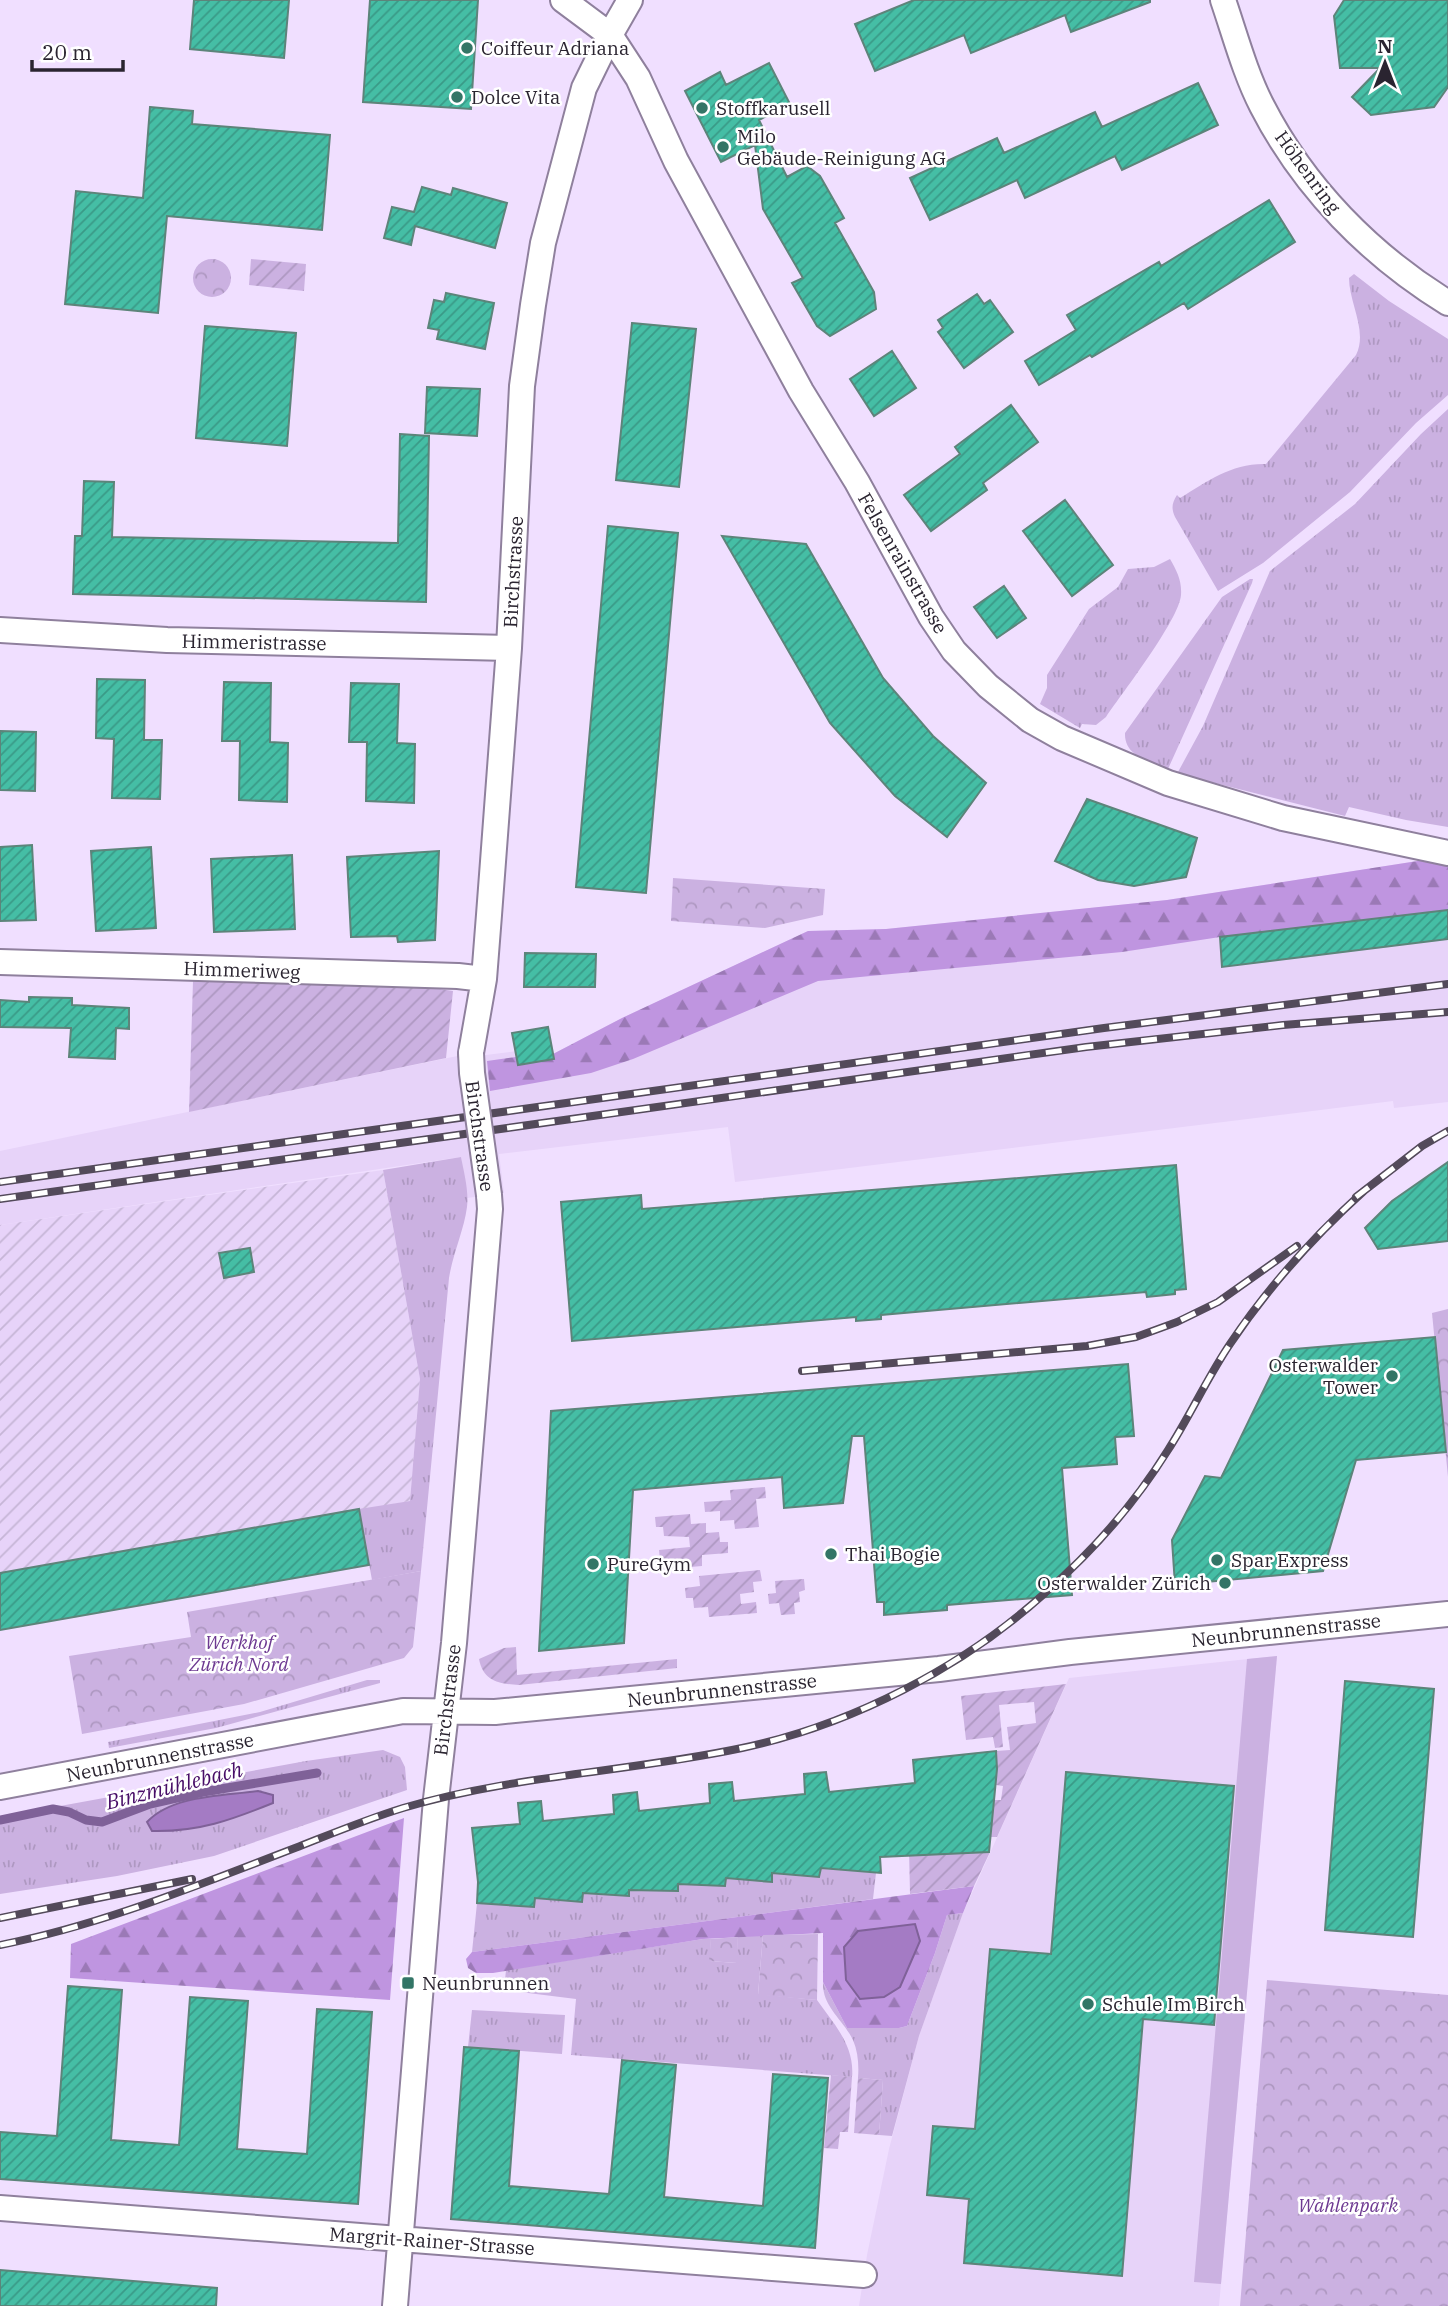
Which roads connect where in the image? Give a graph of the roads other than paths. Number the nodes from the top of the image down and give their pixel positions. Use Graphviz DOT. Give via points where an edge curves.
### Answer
graph roads {
  1 [pos="563,0"];
  2 [pos="630,0"];
  3 [pos="1223,0"];
  4 [pos="610,35"];
  5 [pos="1448,303"];
  6 [pos="0,631"];
  7 [pos="509,648"];
  8 [pos="1448,853"];
  9 [pos="0,962"];
  10 [pos="484,979"];
  11 [pos="1448,1614"];
  12 [pos="446,1711"];
  13 [pos="0,1787"];
  14 [pos="0,2208"];
  15 [pos="400,2239"];
  16 [pos="864,2275"];
  17 [pos="395,2306"];
  1 -- 4 [label="street"];
  2 -- 4 [label="street"];
  3 -- 5 [label="street, Höhenring" via="1262,106 1308,176 1351,229"];
  4 -- 7 [label="street, Birchstrasse" via="584,88 543,243 522,386"];
  4 -- 8 [label="street, Felsenrainstrasse" via="638,78 676,161 800,391 857,482 931,617 954,651 988,686 1030,720 1168,783 1283,818"];
  6 -- 7 [label="street, Himmeristrasse"];
  7 -- 10 [label="street, Birchstrasse"];
  9 -- 10 [label="street, Himmeriweg"];
  10 -- 12 [label="street, Birchstrasse, bridge" via="471,1053 490,1209"];
  11 -- 12 [label="street, Neunbrunnenstrasse" via="537,1708"];
  12 -- 13 [label="street, Neunbrunnenstrasse" via="402,1711"];
  12 -- 15 [label="street, Birchstrasse"];
  14 -- 15 [label="street, Margrit-Rainer-Strasse"];
  15 -- 16 [label="street, Margrit-Rainer-Strasse"];
  15 -- 17 [label="street, Birchstrasse"];
}
